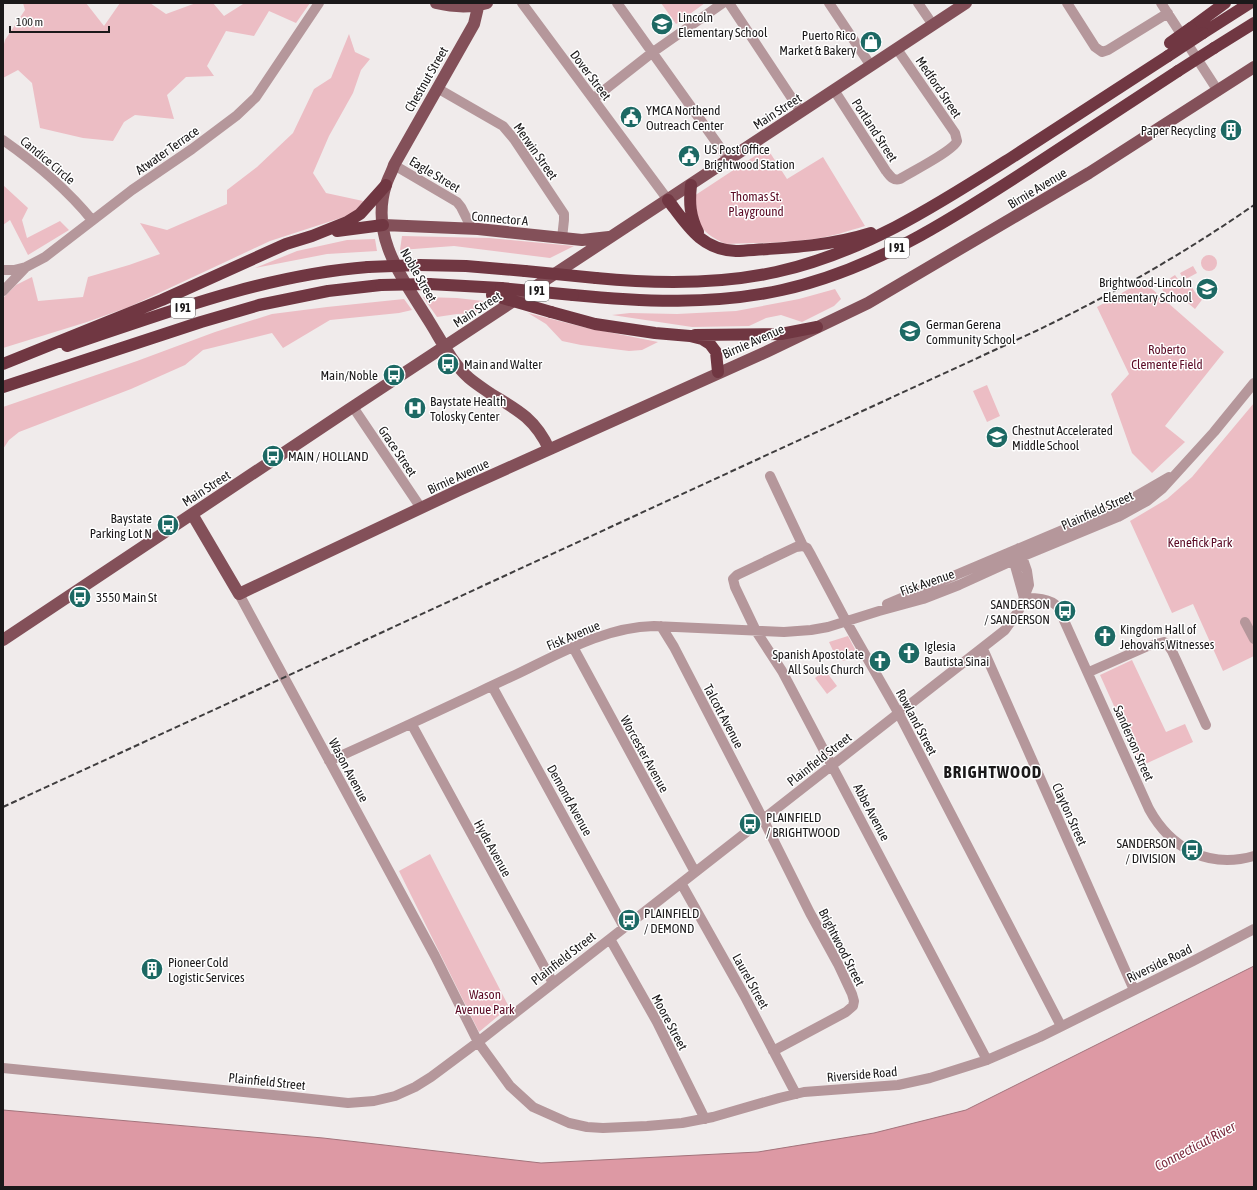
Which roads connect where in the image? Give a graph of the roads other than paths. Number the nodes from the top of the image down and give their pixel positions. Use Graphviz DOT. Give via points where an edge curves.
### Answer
graph roads {
  1 [pos="319,3"];
  2 [pos="436,3"];
  3 [pos="522,3"];
  4 [pos="617,3"];
  5 [pos="722,3"];
  6 [pos="729,3"];
  7 [pos="829,3"];
  8 [pos="918,3"];
  9 [pos="966,3"];
  10 [pos="1067,3"];
  11 [pos="1161,3"];
  12 [pos="1225,3"];
  13 [pos="1250,3"];
  14 [pos="482,4"];
  15 [pos="1168,13"];
  16 [pos="1254,22"];
  17 [pos="933,25"];
  18 [pos="897,48"];
  19 [pos="652,52"];
  20 [pos="871,66"];
  21 [pos="1254,67"];
  22 [pos="437,88"];
  23 [pos="834,90"];
  24 [pos="1218,91"];
  25 [pos="593,99"];
  26 [pos="1101,99"];
  27 [pos="801,112"];
  28 [pos="3,140"];
  29 [pos="957,142"];
  30 [pos="729,160"];
  31 [pos="394,165"];
  32 [pos="386,185"];
  33 [pos="691,185"];
  34 [pos="668,200"];
  35 [pos="92,220"];
  36 [pos="909,221"];
  37 [pos="383,224"];
  38 [pos="472,229"];
  39 [pos="312,236"];
  40 [pos="614,236"];
  41 [pos="562,238"];
  42 [pos="700,238"];
  43 [pos="26,267"];
  44 [pos="3,270"];
  45 [pos="3,291"];
  46 [pos="496,291"];
  47 [pos="817,327"];
  48 [pos="656,333"];
  49 [pos="445,347"];
  50 [pos="3,364"];
  51 [pos="3,367"];
  52 [pos="718,372"];
  53 [pos="1254,383"];
  54 [pos="3,388"];
  55 [pos="353,407"];
  56 [pos="549,449"];
  57 [pos="770,476"];
  58 [pos="420,508"];
  59 [pos="192,514"];
  60 [pos="803,546"];
  61 [pos="1016,554"];
  62 [pos="239,594"];
  63 [pos="1024,598"];
  64 [pos="846,621"];
  65 [pos="1245,622"];
  66 [pos="661,626"];
  67 [pos="756,630"];
  68 [pos="1254,639"];
  69 [pos="3,640"];
  70 [pos="573,647"];
  71 [pos="982,649"];
  72 [pos="1089,672"];
  73 [pos="492,686"];
  74 [pos="899,714"];
  75 [pos="412,725"];
  76 [pos="1206,725"];
  77 [pos="329,761"];
  78 [pos="832,765"];
  79 [pos="764,819"];
  80 [pos="1254,856"];
  81 [pos="695,872"];
  82 [pos="681,883"];
  83 [pos="624,927"];
  84 [pos="1254,929"];
  85 [pos="610,939"];
  86 [pos="553,983"];
  87 [pos="1134,990"];
  88 [pos="1061,1026"];
  89 [pos="478,1042"];
  90 [pos="773,1051"];
  91 [pos="986,1060"];
  92 [pos="3,1068"];
  93 [pos="796,1094"];
  94 [pos="705,1119"];
  1 -- 35 [label="street, Atwater Terrace" via="249,105"];
  2 -- 14 [label="main road" via="460,7"];
  3 -- 25 [label="street, Dover Street"];
  4 -- 19 [label="street"];
  5 -- 19 [label="street"];
  6 -- 27 [label="street"];
  7 -- 20 [label="street"];
  8 -- 17 [label="street"];
  9 -- 17 [label="main road, Main Street"];
  10 -- 15 [label="street" via="1095,47 1102,52"];
  11 -- 15 [label="street"];
  12 -- 26 [label="highway, bridge" via="1170,43"];
  13 -- 26 [label="highway, I 91, bridge"];
  14 -- 22 [label="main road, Chestnut Street" via="474,24"];
  15 -- 24 [label="street"];
  16 -- 46 [label="highway, I 91, bridge" via="939,226 896,249 841,273 783,290 716,300 644,301"];
  17 -- 18 [label="main road, Main Street"];
  18 -- 20 [label="main road, Main Street"];
  18 -- 29 [label="street, Medford Street" via="955,133"];
  19 -- 25 [label="street"];
  19 -- 30 [label="street"];
  20 -- 23 [label="main road, Main Street"];
  21 -- 24 [label="main road, Birnie Avenue"];
  22 -- 31 [label="main road, Chestnut Street"];
  22 -- 41 [label="street, Merwin Street" via="503,126 514,139 564,214"];
  23 -- 27 [label="main road, Main Street"];
  23 -- 29 [label="street, Portland Street" via="892,179 900,179 956,146"];
  24 -- 47 [label="main road, Birnie Avenue" via="1101,166 888,293"];
  25 -- 34 [label="street, Dover Street"];
  26 -- 36 [label="highway, I 91"];
  27 -- 30 [label="main road, Main Street"];
  28 -- 35 [label="street, Candice Circle" via="47,173"];
  30 -- 33 [label="main road, Main Street"];
  31 -- 32 [label="main road, Noble Street"];
  31 -- 38 [label="street, Eagle Street" via="457,202"];
  32 -- 37 [label="main road, Noble Street"];
  32 -- 39 [label="highway" via="360,214"];
  33 -- 34 [label="main road, Main Street"];
  33 -- 42 [label="highway" via="691,214"];
  34 -- 40 [label="main road, Main Street"];
  34 -- 42 [label="highway"];
  35 -- 43 [label="street, Atwater Terrace" via="45,257"];
  36 -- 42 [label="highway" via="844,240 802,247 731,251 716,248"];
  36 -- 51 [label="highway, I 91, bridge" via="834,255 799,266 729,279 682,282 634,281 466,266 419,265 368,267 311,274 242,290"];
  37 -- 38 [label="main road, Connector A"];
  37 -- 39 [label="highway"];
  37 -- 49 [label="main road, Noble Street" via="386,243 394,265"];
  38 -- 41 [label="main road, Connector A"];
  39 -- 50 [label="highway" via="286,244 162,300"];
  40 -- 41 [label="main road, Connector A" via="586,240"];
  40 -- 49 [label="main road, Main Street"];
  43 -- 44 [label="street"];
  43 -- 45 [label="street, Atwater Terrace"];
  46 -- 48 [label="highway, bridge" via="551,312 595,324"];
  46 -- 54 [label="highway, I 91, bridge" via="429,284 381,285 310,294 247,308"];
  47 -- 48 [label="highway" via="781,334"];
  47 -- 52 [label="main road, Birnie Avenue"];
  48 -- 52 [label="highway" via="705,340 716,352"];
  49 -- 55 [label="main road, Main Street"];
  49 -- 56 [label="main road, Noble Street" via="467,377 529,419"];
  52 -- 56 [label="main road, Birnie Avenue"];
  53 -- 61 [label="street, Plainfield Street" via="1214,432 1154,496 1134,510 1111,515"];
  55 -- 58 [label="street, Grace Street"];
  55 -- 59 [label="main road, Main Street"];
  56 -- 58 [label="main road, Birnie Avenue"];
  57 -- 60 [label="street, Rowland Street"];
  58 -- 62 [label="main road, Birnie Avenue"];
  59 -- 62 [label="main road, Wason Avenue"];
  59 -- 69 [label="main road, Main Street"];
  60 -- 64 [label="street, Rowland Street" via="812,555"];
  60 -- 67 [label="street, Abbe Avenue" via="757,564 733,579"];
  61 -- 63 [label="street"];
  61 -- 64 [label="street, Fisk Avenue"];
  62 -- 77 [label="street, Wason Avenue"];
  63 -- 71 [label="street, Plainfield Street" via="1008,626"];
  63 -- 72 [label="street, Sanderson Street" via="1047,600 1058,607"];
  64 -- 67 [label="street, Fisk Avenue" via="794,632"];
  64 -- 74 [label="street, Rowland Street"];
  65 -- 68 [label="street"];
  66 -- 67 [label="street, Fisk Avenue"];
  66 -- 70 [label="street, Fisk Avenue" via="618,630"];
  66 -- 79 [label="street, Talcott Avenue"];
  67 -- 78 [label="street, Abbe Avenue" via="782,671"];
  70 -- 73 [label="street, Fisk Avenue"];
  70 -- 81 [label="street, Worcester Avenue"];
  71 -- 74 [label="street, Plainfield Street"];
  71 -- 87 [label="street, Clayton Street"];
  72 -- 76 [label="street" via="1148,646 1164,642 1172,651"];
  72 -- 80 [label="street, Sanderson Street" via="1149,809 1165,832 1186,849 1206,858 1231,860"];
  73 -- 75 [label="street, Fisk Avenue"];
  73 -- 83 [label="street, Demond Avenue"];
  74 -- 78 [label="street, Plainfield Street"];
  74 -- 88 [label="street, Rowland Street"];
  75 -- 77 [label="street, Fisk Avenue"];
  75 -- 86 [label="street, Hyde Avenue"];
  77 -- 89 [label="street, Wason Avenue" via="435,956"];
  78 -- 79 [label="street, Plainfield Street"];
  78 -- 91 [label="street, Abbe Avenue"];
  79 -- 81 [label="street, Plainfield Street"];
  79 -- 90 [label="street, Brightwood Street" via="849,988 854,1003 843,1014"];
  81 -- 82 [label="street, Plainfield Street"];
  82 -- 83 [label="street, Plainfield Street"];
  82 -- 90 [label="street, Laurel Street"];
  83 -- 85 [label="street, Plainfield Street"];
  84 -- 87 [label="street, Riverside Road"];
  85 -- 86 [label="street, Plainfield Street"];
  85 -- 94 [label="street, Moore Street" via="657,1022"];
  86 -- 89 [label="street, Plainfield Street"];
  87 -- 88 [label="street, Riverside Road"];
  88 -- 91 [label="street, Riverside Road"];
  89 -- 92 [label="street, Plainfield Street" via="415,1087 395,1096 348,1103"];
  89 -- 94 [label="street, Riverside Road" via="510,1086 534,1107 569,1124 595,1128 629,1127"];
  90 -- 93 [label="street, Laurel Street"];
  91 -- 93 [label="street, Riverside Road" via="915,1082"];
  93 -- 94 [label="street, Riverside Road"];
}
